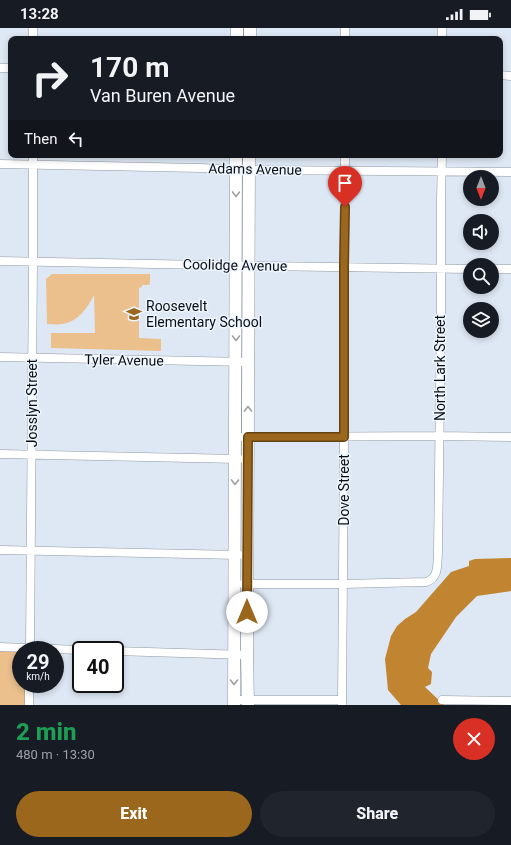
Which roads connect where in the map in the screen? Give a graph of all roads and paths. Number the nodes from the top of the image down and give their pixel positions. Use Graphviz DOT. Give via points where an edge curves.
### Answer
graph roads {
  1 [pos="33,158"];
  2 [pos="236,158"];
  3 [pos="249,158"];
  4 [pos="345,158"];
  5 [pos="442,158"];
  6 [pos="0,164"];
  7 [pos="33,165"];
  8 [pos="236,170"];
  9 [pos="249,170"];
  10 [pos="345,170"];
  11 [pos="442,171"];
  12 [pos="511,172"];
  13 [pos="0,261"];
  14 [pos="33,262"];
  15 [pos="236,266"];
  16 [pos="249,266"];
  17 [pos="344,267"];
  18 [pos="440,268"];
  19 [pos="463,268"];
  20 [pos="499,269"];
  21 [pos="511,269"];
  22 [pos="0,357"];
  23 [pos="32,358"];
  24 [pos="236,362"];
  25 [pos="248,362"];
  26 [pos="440,436"];
  27 [pos="235,437"];
  28 [pos="248,437"];
  29 [pos="344,437"];
  30 [pos="511,437"];
  31 [pos="0,454"];
  32 [pos="32,455"];
  33 [pos="235,459"];
  34 [pos="248,459"];
  35 [pos="0,550"];
  36 [pos="30,551"];
  37 [pos="234,554"];
  38 [pos="247,555"];
  39 [pos="234,584"];
  40 [pos="247,584"];
  41 [pos="343,584"];
  42 [pos="30,641"];
  43 [pos="0,647"];
  44 [pos="12,648"];
  45 [pos="124,651"];
  46 [pos="234,654"];
  47 [pos="247,655"];
  48 [pos="29,693"];
  49 [pos="442,700"];
  50 [pos="234,702"];
  51 [pos="248,702"];
  52 [pos="342,703"];
  53 [pos="511,703"];
  54 [pos="29,705"];
  1 -- 7 [label="street, Josslyn Street"];
  2 -- 8 [label="street"];
  3 -- 9 [label="street"];
  4 -- 10 [label="street, Dove Street"];
  5 -- 11 [label="street, North Lark Street"];
  6 -- 7 [label="street, Adams Avenue"];
  7 -- 8 [label="street, Adams Avenue"];
  7 -- 14 [label="street, Josslyn Street"];
  8 -- 9 [label="street, Adams Avenue"];
  8 -- 15 [label="street, one-way"];
  9 -- 10 [label="street, Adams Avenue"];
  9 -- 16 [label="street"];
  10 -- 11 [label="street, Adams Avenue"];
  10 -- 17 [label="street, Dove Street"];
  11 -- 12 [label="street, Adams Avenue"];
  11 -- 18 [label="street, North Lark Street"];
  13 -- 14 [label="street, Coolidge Avenue"];
  14 -- 15 [label="street, Coolidge Avenue"];
  14 -- 23 [label="street, Josslyn Street"];
  15 -- 16 [label="street, Coolidge Avenue"];
  15 -- 24 [label="street, one-way"];
  16 -- 17 [label="street, Coolidge Avenue"];
  16 -- 25 [label="street"];
  17 -- 18 [label="street, Coolidge Avenue"];
  17 -- 29 [label="street, Dove Street"];
  18 -- 19 [label="street, Coolidge Avenue"];
  18 -- 26 [label="street, North Lark Street"];
  20 -- 21 [label="street"];
  22 -- 23 [label="street, Tyler Avenue"];
  23 -- 24 [label="street, Tyler Avenue"];
  23 -- 32 [label="street, Josslyn Street"];
  24 -- 25 [label="street, Tyler Avenue"];
  24 -- 27 [label="street"];
  28 -- 25 [label="street, one-way"];
  26 -- 29 [label="street"];
  26 -- 30 [label="street"];
  26 -- 41 [label="street, North Lark Street" via="438,553 436,573 432,580"];
  27 -- 28 [label="street"];
  27 -- 33 [label="street"];
  28 -- 29 [label="street"];
  28 -- 34 [label="street"];
  29 -- 41 [label="street, Dove Street"];
  31 -- 32 [label="street"];
  32 -- 33 [label="street"];
  32 -- 36 [label="street, Josslyn Street"];
  33 -- 34 [label="street"];
  33 -- 37 [label="street, one-way"];
  34 -- 38 [label="street"];
  35 -- 36 [label="street"];
  36 -- 37 [label="street"];
  36 -- 42 [label="street, Josslyn Street"];
  37 -- 38 [label="street"];
  37 -- 39 [label="street"];
  38 -- 40 [label="street"];
  39 -- 40 [label="street"];
  39 -- 46 [label="street"];
  40 -- 41 [label="street"];
  40 -- 47 [label="street"];
  41 -- 52 [label="street, Dove Street"];
  43 -- 44 [label="street"];
  45 -- 46 [label="street"];
  46 -- 47 [label="street"];
  46 -- 50 [label="street, one-way"];
  47 -- 51 [label="street"];
  48 -- 54 [label="street"];
  49 -- 53 [label="street"];
  50 -- 51 [label="street"];
  51 -- 52 [label="street"];
}
